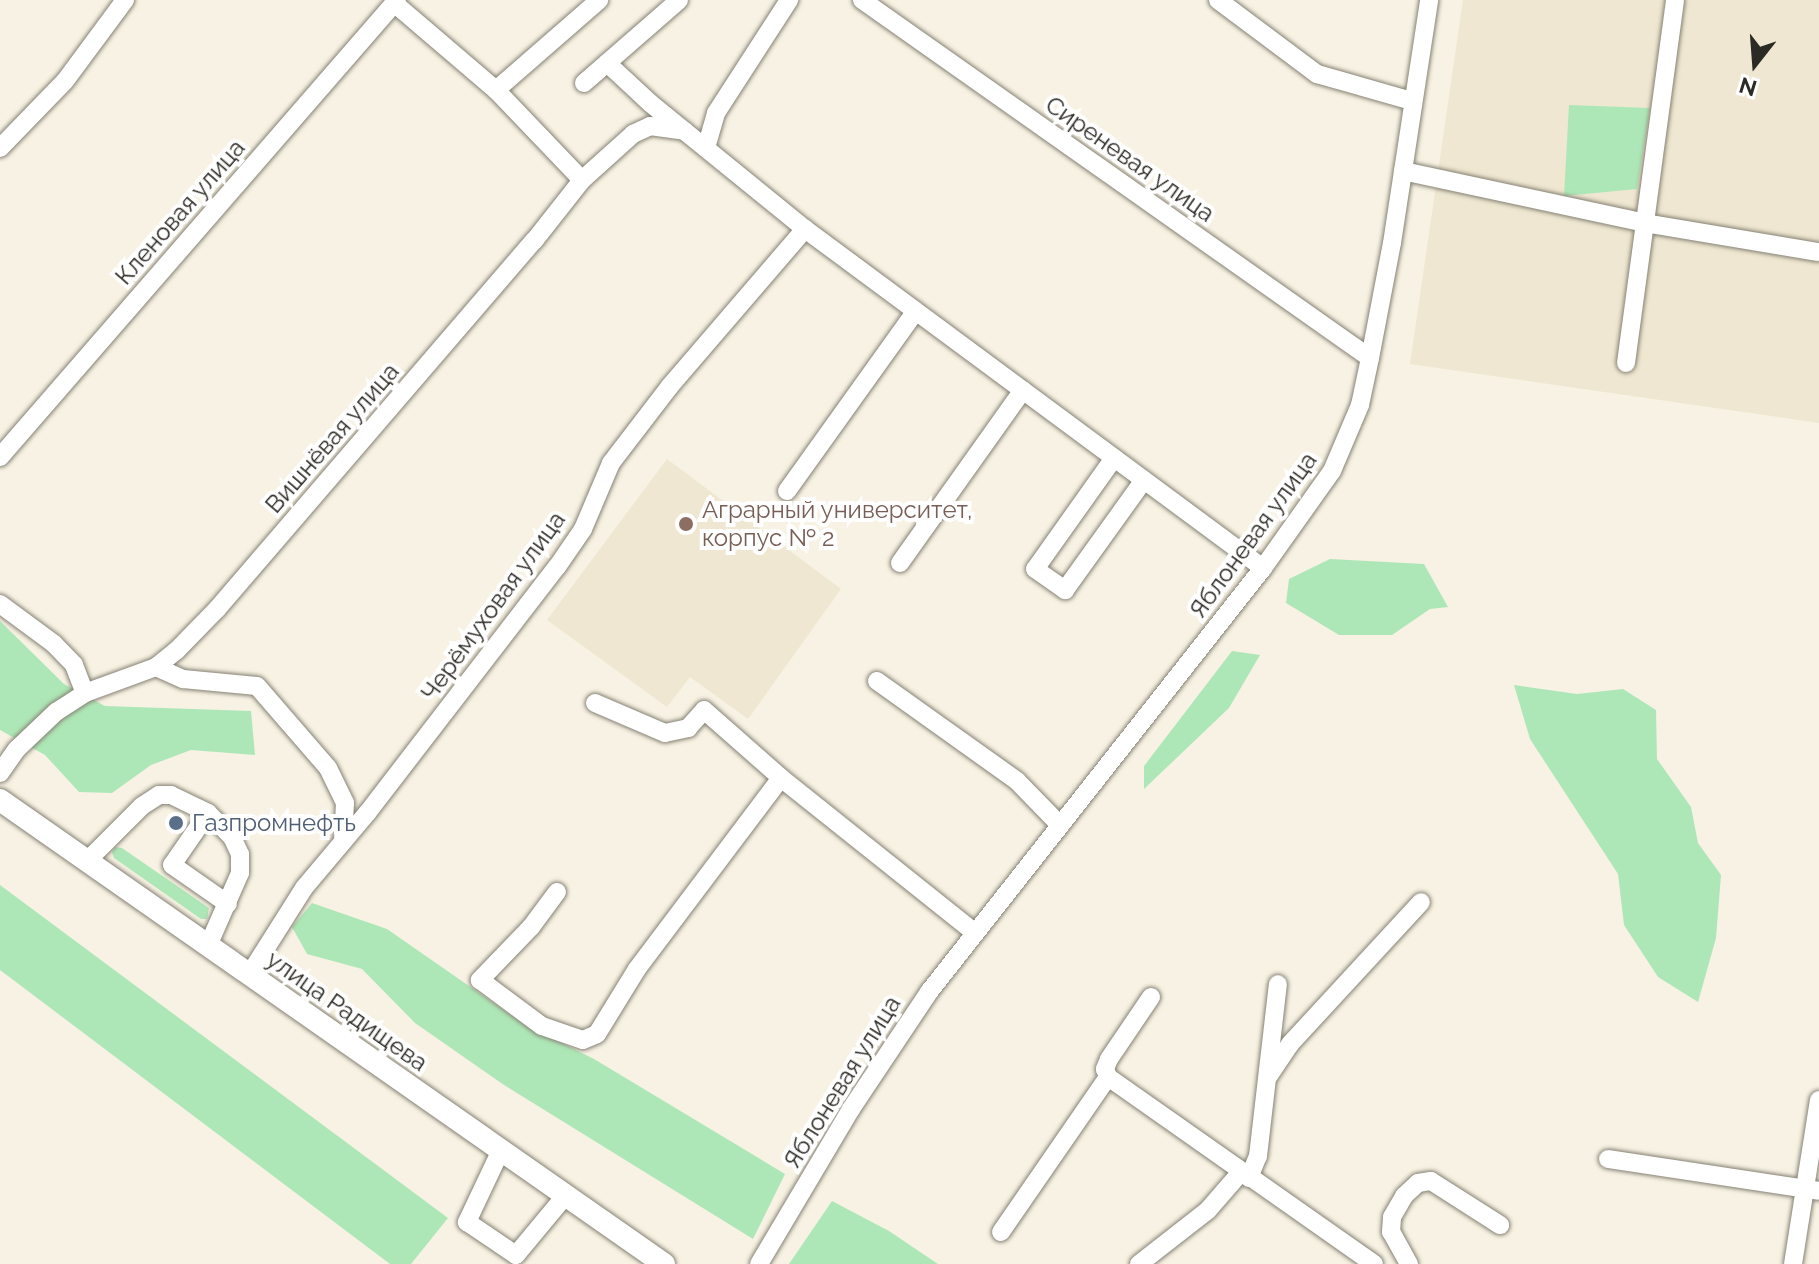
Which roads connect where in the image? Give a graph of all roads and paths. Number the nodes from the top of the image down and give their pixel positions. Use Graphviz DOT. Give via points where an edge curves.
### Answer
graph roads {
  1 [pos="125,0"];
  2 [pos="599,0"];
  3 [pos="679,0"];
  4 [pos="789,0"];
  5 [pos="862,0"];
  6 [pos="1218,0"];
  7 [pos="1429,0"];
  8 [pos="1675,0"];
  9 [pos="395,1"];
  10 [pos="607,63"];
  11 [pos="584,83"];
  12 [pos="496,90"];
  13 [pos="1412,101"];
  14 [pos="685,131"];
  15 [pos="0,148"];
  16 [pos="706,148"];
  17 [pos="1403,171"];
  18 [pos="582,180"];
  19 [pos="1645,223"];
  20 [pos="805,229"];
  21 [pos="1819,252"];
  22 [pos="916,311"];
  23 [pos="1370,358"];
  24 [pos="1626,363"];
  25 [pos="1023,390"];
  26 [pos="0,457"];
  27 [pos="1114,458"];
  28 [pos="1144,480"];
  29 [pos="787,491"];
  30 [pos="900,563"];
  31 [pos="1263,568"];
  32 [pos="0,604"];
  33 [pos="156,667"];
  34 [pos="877,681"];
  35 [pos="85,693"];
  36 [pos="595,703"];
  37 [pos="0,773"];
  38 [pos="781,778"];
  39 [pos="0,800"];
  40 [pos="208,813"];
  41 [pos="1060,825"];
  42 [pos="343,841"];
  43 [pos="87,861"];
  44 [pos="557,892"];
  45 [pos="1421,902"];
  46 [pos="228,904"];
  47 [pos="975,933"];
  48 [pos="208,946"];
  49 [pos="249,975"];
  50 [pos="1278,984"];
  51 [pos="1151,997"];
  52 [pos="1108,1077"];
  53 [pos="1268,1077"];
  54 [pos="1819,1100"];
  55 [pos="501,1150"];
  56 [pos="1608,1159"];
  57 [pos="1245,1175"];
  58 [pos="1812,1190"];
  59 [pos="566,1195"];
  60 [pos="1500,1225"];
  61 [pos="1001,1232"];
  62 [pos="664,1264"];
  63 [pos="759,1264"];
  64 [pos="1139,1264"];
  65 [pos="1374,1264"];
  66 [pos="1409,1264"];
  67 [pos="1793,1264"];
  1 -- 15 [label="street" via="65,81"];
  2 -- 12 [label="street"];
  3 -- 10 [label="street"];
  4 -- 16 [label="street" via="716,113"];
  5 -- 23 [label="street, Сиреневая улица"];
  6 -- 13 [label="street" via="1317,74"];
  7 -- 13 [label="street, Яблоневая улица"];
  8 -- 19 [label="street"];
  9 -- 12 [label="street"];
  9 -- 26 [label="street, Кленовая улица"];
  10 -- 11 [label="street"];
  10 -- 14 [label="street"];
  12 -- 18 [label="street"];
  13 -- 17 [label="street, Яблоневая улица"];
  14 -- 16 [label="street"];
  14 -- 18 [label="street, Вишнёвая улица" via="650,126 633,134"];
  16 -- 20 [label="street"];
  17 -- 19 [label="street"];
  17 -- 23 [label="street, Яблоневая улица"];
  18 -- 33 [label="street, Вишнёвая улица" via="217,609"];
  19 -- 21 [label="street"];
  19 -- 24 [label="street"];
  20 -- 22 [label="street"];
  20 -- 42 [label="street, Черёмуховая улица" via="611,463 583,529 557,567"];
  22 -- 25 [label="street"];
  22 -- 29 [label="street"];
  23 -- 31 [label="street, Яблоневая улица" via="1360,405 1332,471"];
  25 -- 27 [label="street"];
  25 -- 30 [label="street"];
  27 -- 28 [label="street"];
  27 -- 28 [label="street" via="1035,569 1065,590"];
  28 -- 31 [label="street"];
  31 -- 41 [label="street, Яблоневая улица"];
  32 -- 35 [label="street" via="54,644 74,665"];
  33 -- 35 [label="street, Вишнёвая улица"];
  33 -- 42 [label="street" via="183,679 257,686 328,768 345,803"];
  34 -- 41 [label="street" via="1017,781"];
  35 -- 37 [label="street, Вишнёвая улица" via="56,712"];
  36 -- 38 [label="street" via="665,733 688,728 704,710"];
  38 -- 44 [label="street" via="637,969 597,1034 583,1040 542,1026 480,980"];
  38 -- 47 [label="street"];
  39 -- 43 [label="main road, улица Радищева"];
  40 -- 43 [label="street" via="171,795 159,795"];
  40 -- 46 [label="street" via="232,837 240,854 240,873"];
  40 -- 46 [label="street" via="172,865"];
  41 -- 47 [label="street, Яблоневая улица"];
  42 -- 49 [label="street, Черёмуховая улица" via="304,888"];
  43 -- 48 [label="main road, улица Радищева"];
  45 -- 53 [label="street" via="1290,1044"];
  46 -- 48 [label="street"];
  47 -- 63 [label="street, Яблоневая улица" via="889,1048"];
  48 -- 49 [label="main road, улица Радищева"];
  49 -- 55 [label="main road, улица Радищева"];
  50 -- 53 [label="street"];
  51 -- 52 [label="street" via="1109,1059"];
  52 -- 57 [label="street"];
  52 -- 61 [label="street"];
  53 -- 57 [label="street" via="1258,1156"];
  54 -- 58 [label="street"];
  55 -- 59 [label="main road, улица Радищева"];
  55 -- 59 [label="street" via="467,1222 516,1255"];
  56 -- 58 [label="street"];
  57 -- 64 [label="street"];
  57 -- 65 [label="street"];
  58 -- 67 [label="street"];
  59 -- 62 [label="main road, улица Радищева"];
  60 -- 66 [label="street" via="1431,1181 1418,1183 1392,1217 1391,1232"];
}
